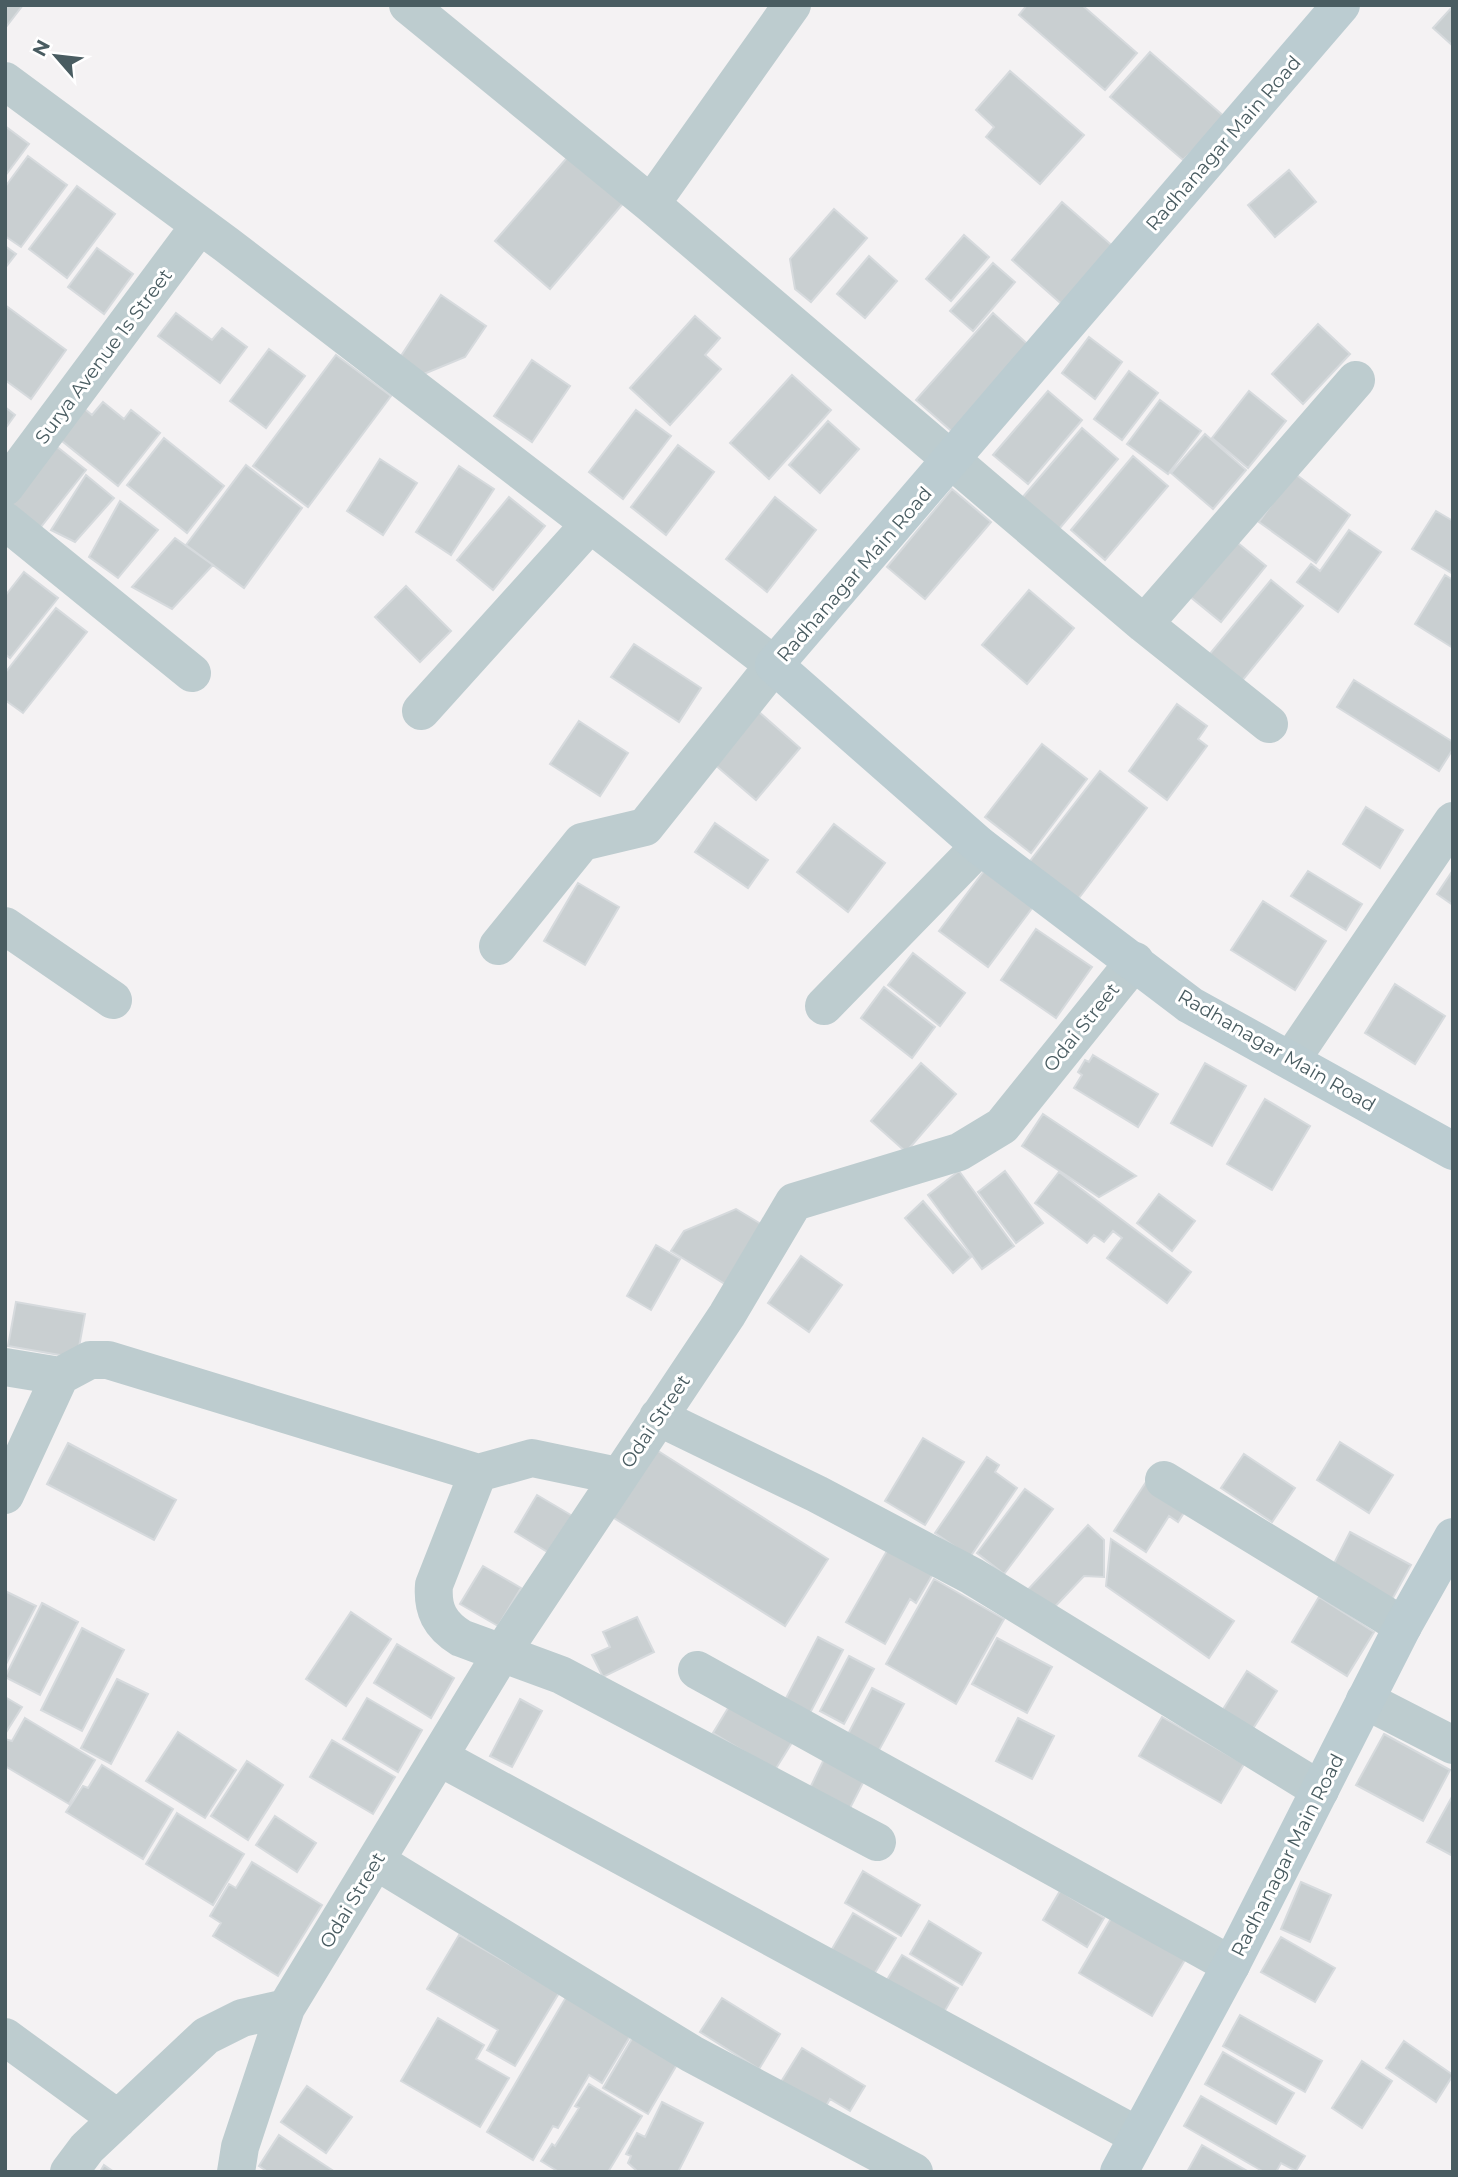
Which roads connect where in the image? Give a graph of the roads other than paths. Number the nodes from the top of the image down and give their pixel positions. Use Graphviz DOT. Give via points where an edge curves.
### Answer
graph roads {
  1 [pos="792,5"];
  2 [pos="1341,5"];
  3 [pos="413,7"];
  4 [pos="5,81"];
  5 [pos="651,204"];
  6 [pos="200,225"];
  7 [pos="1356,380"];
  8 [pos="952,459"];
  9 [pos="5,487"];
  10 [pos="5,521"];
  11 [pos="590,524"];
  12 [pos="1144,624"];
  13 [pos="774,665"];
  14 [pos="192,673"];
  15 [pos="421,711"];
  16 [pos="1269,724"];
  17 [pos="1453,821"];
  18 [pos="980,846"];
  19 [pos="5,926"];
  20 [pos="498,946"];
  21 [pos="1135,961"];
  22 [pos="113,1000"];
  23 [pos="824,1006"];
  24 [pos="1291,1060"];
  25 [pos="1453,1151"];
  26 [pos="5,1367"];
  27 [pos="60,1377"];
  28 [pos="657,1417"];
  29 [pos="478,1473"];
  30 [pos="618,1476"];
  31 [pos="1164,1480"];
  32 [pos="5,1495"];
  33 [pos="1453,1538"];
  34 [pos="1404,1626"];
  35 [pos="503,1651"];
  36 [pos="697,1670"];
  37 [pos="1365,1700"];
  38 [pos="1453,1745"];
  39 [pos="439,1757"];
  40 [pos="1320,1790"];
  41 [pos="877,1842"];
  42 [pos="376,1861"];
  43 [pos="1231,1965"];
  44 [pos="286,2008"];
  45 [pos="5,2037"];
  46 [pos="118,2119"];
  47 [pos="1138,2136"];
  48 [pos="69,2172"];
  49 [pos="236,2172"];
  50 [pos="914,2172"];
  51 [pos="1119,2172"];
  1 -- 5 [label="street"];
  2 -- 8 [label="street, Radhanagar Main Road"];
  3 -- 5 [label="street"];
  4 -- 6 [label="street"];
  5 -- 8 [label="street"];
  6 -- 9 [label="street, Surya Avenue 1s Street"];
  6 -- 11 [label="street"];
  7 -- 12 [label="street"];
  8 -- 12 [label="street"];
  8 -- 13 [label="street, Radhanagar Main Road"];
  10 -- 14 [label="street"];
  11 -- 13 [label="street"];
  11 -- 15 [label="street"];
  12 -- 16 [label="street"];
  13 -- 18 [label="street, Radhanagar Main Road"];
  13 -- 20 [label="street" via="645,827 582,842"];
  17 -- 24 [label="street"];
  18 -- 21 [label="street, Radhanagar Main Road"];
  18 -- 23 [label="street"];
  19 -- 22 [label="street"];
  21 -- 24 [label="street, Radhanagar Main Road" via="1191,1005"];
  21 -- 28 [label="street, Odai Street" via="1002,1126 959,1152 794,1202 727,1315"];
  24 -- 25 [label="street, Radhanagar Main Road"];
  26 -- 27 [label="street"];
  27 -- 29 [label="street" via="90,1360 108,1360"];
  27 -- 32 [label="street"];
  28 -- 30 [label="street, Odai Street"];
  28 -- 40 [label="street" via="972,1576"];
  29 -- 30 [label="street" via="532,1458"];
  29 -- 35 [label="street" via="433,1598 447,1630"];
  30 -- 35 [label="street, Odai Street"];
  31 -- 34 [label="street"];
  33 -- 34 [label="street, Radhanagar Main Road"];
  34 -- 37 [label="street, Radhanagar Main Road"];
  35 -- 39 [label="street, Odai Street"];
  35 -- 41 [label="street" via="561,1675"];
  36 -- 43 [label="street"];
  37 -- 38 [label="street"];
  37 -- 40 [label="street, Radhanagar Main Road"];
  39 -- 42 [label="street, Odai Street"];
  39 -- 47 [label="street"];
  40 -- 43 [label="street, Radhanagar Main Road"];
  42 -- 44 [label="street, Odai Street"];
  42 -- 50 [label="street" via="692,2053"];
  43 -- 47 [label="street, Radhanagar Main Road"];
  44 -- 46 [label="street" via="242,2018 206,2036"];
  44 -- 49 [label="street, Odai Street"];
  45 -- 46 [label="street"];
  46 -- 48 [label="street"];
  47 -- 51 [label="street, Radhanagar Main Road"];
}
